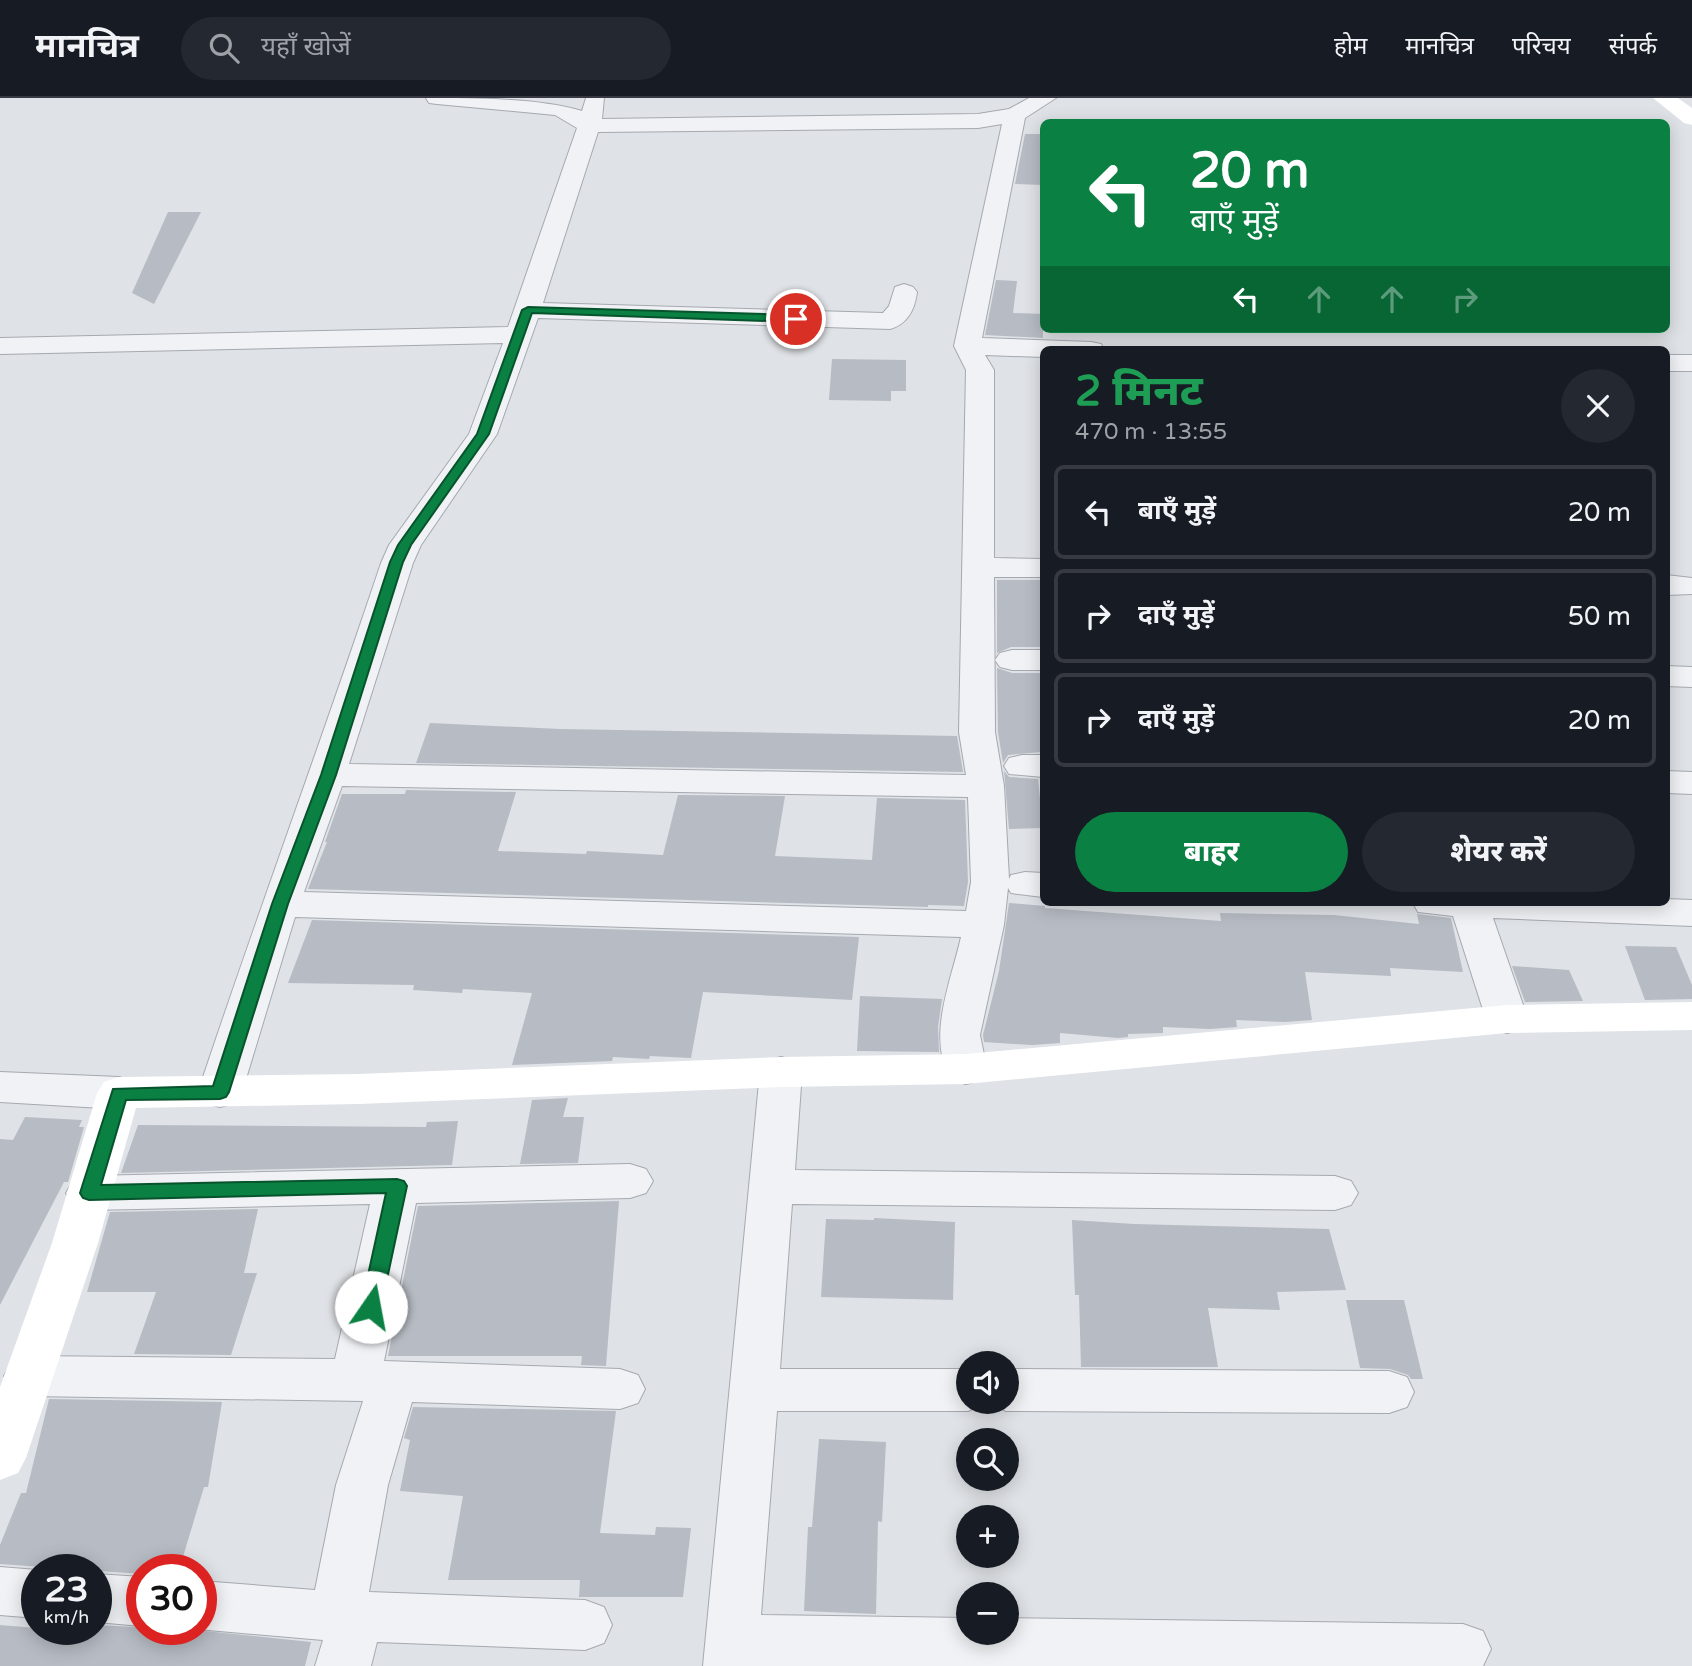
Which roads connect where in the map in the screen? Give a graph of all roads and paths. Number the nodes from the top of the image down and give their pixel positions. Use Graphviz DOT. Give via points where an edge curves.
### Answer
graph roads {
  1 [pos="437,98"];
  2 [pos="1045,98"];
  3 [pos="1664,98"];
  4 [pos="592,112"];
  5 [pos="1009,117"];
  6 [pos="1692,118"];
  7 [pos="904,292"];
  8 [pos="523,322"];
  9 [pos="0,346"];
  10 [pos="967,346"];
  11 [pos="1040,348"];
  12 [pos="1670,363"];
  13 [pos="1692,363"];
  14 [pos="977,567"];
  15 [pos="1040,568"];
  16 [pos="1670,676"];
  17 [pos="1692,677"];
  18 [pos="328,775"];
  19 [pos="1670,782"];
  20 [pos="1692,783"];
  21 [pos="986,786"];
  22 [pos="280,904"];
  23 [pos="1457,906"];
  24 [pos="1535,906"];
  25 [pos="1692,912"];
  26 [pos="984,925"];
  27 [pos="1692,1016"];
  28 [pos="1507,1019"];
  29 [pos="966,1069"];
  30 [pos="781,1072"];
  31 [pos="0,1087"];
  32 [pos="220,1092"];
  33 [pos="119,1093"];
  34 [pos="630,1181"];
  35 [pos="397,1186"];
  36 [pos="771,1187"];
  37 [pos="89,1193"];
  38 [pos="1335,1193"];
  39 [pos="29,1376"];
  40 [pos="374,1381"];
  41 [pos="620,1389"];
  42 [pos="754,1390"];
  43 [pos="956,1390"];
  44 [pos="1019,1390"];
  45 [pos="1389,1392"];
  46 [pos="0,1458"];
  47 [pos="0,1591"];
  48 [pos="21,1593"];
  49 [pos="217,1609"];
  50 [pos="585,1625"];
  51 [pos="346,1633"];
  52 [pos="1463,1649"];
  53 [pos="731,1653"];
  1 -- 4 [label="street" via="559,109 573,115"];
  2 -- 5 [label="street"];
  3 -- 6 [label="street"];
  4 -- 5 [label="street" via="978,121"];
  4 -- 8 [label="street"];
  5 -- 10 [label="street"];
  7 -- 8 [label="street" via="902,308 890,321"];
  8 -- 9 [label="street"];
  8 -- 18 [label="street" via="483,434 401,554"];
  10 -- 11 [label="street"];
  10 -- 14 [label="street" via="980,370"];
  12 -- 13 [label="street"];
  14 -- 15 [label="street"];
  14 -- 21 [label="street" via="978,732"];
  16 -- 17 [label="street"];
  18 -- 21 [label="street"];
  18 -- 22 [label="street"];
  19 -- 20 [label="street"];
  21 -- 26 [label="street" via="990,882"];
  22 -- 26 [label="street"];
  22 -- 32 [label="street"];
  23 -- 28 [label="street"];
  24 -- 25 [label="street"];
  26 -- 29 [label="street" via="959,1035"];
  27 -- 28 [label="street"];
  28 -- 29 [label="street"];
  29 -- 30 [label="street"];
  30 -- 32 [label="street"];
  30 -- 36 [label="street"];
  31 -- 33 [label="street"];
  32 -- 33 [label="street"];
  33 -- 37 [label="street"];
  34 -- 35 [label="street"];
  35 -- 37 [label="street"];
  35 -- 40 [label="street"];
  36 -- 38 [label="street"];
  36 -- 42 [label="street"];
  37 -- 39 [label="street"];
  39 -- 40 [label="street"];
  39 -- 46 [label="street"];
  40 -- 41 [label="street"];
  40 -- 51 [label="street"];
  42 -- 43 [label="street"];
  42 -- 53 [label="street"];
  44 -- 45 [label="street"];
  47 -- 48 [label="street"];
  49 -- 51 [label="street"];
  50 -- 51 [label="street"];
  52 -- 53 [label="street"];
}
